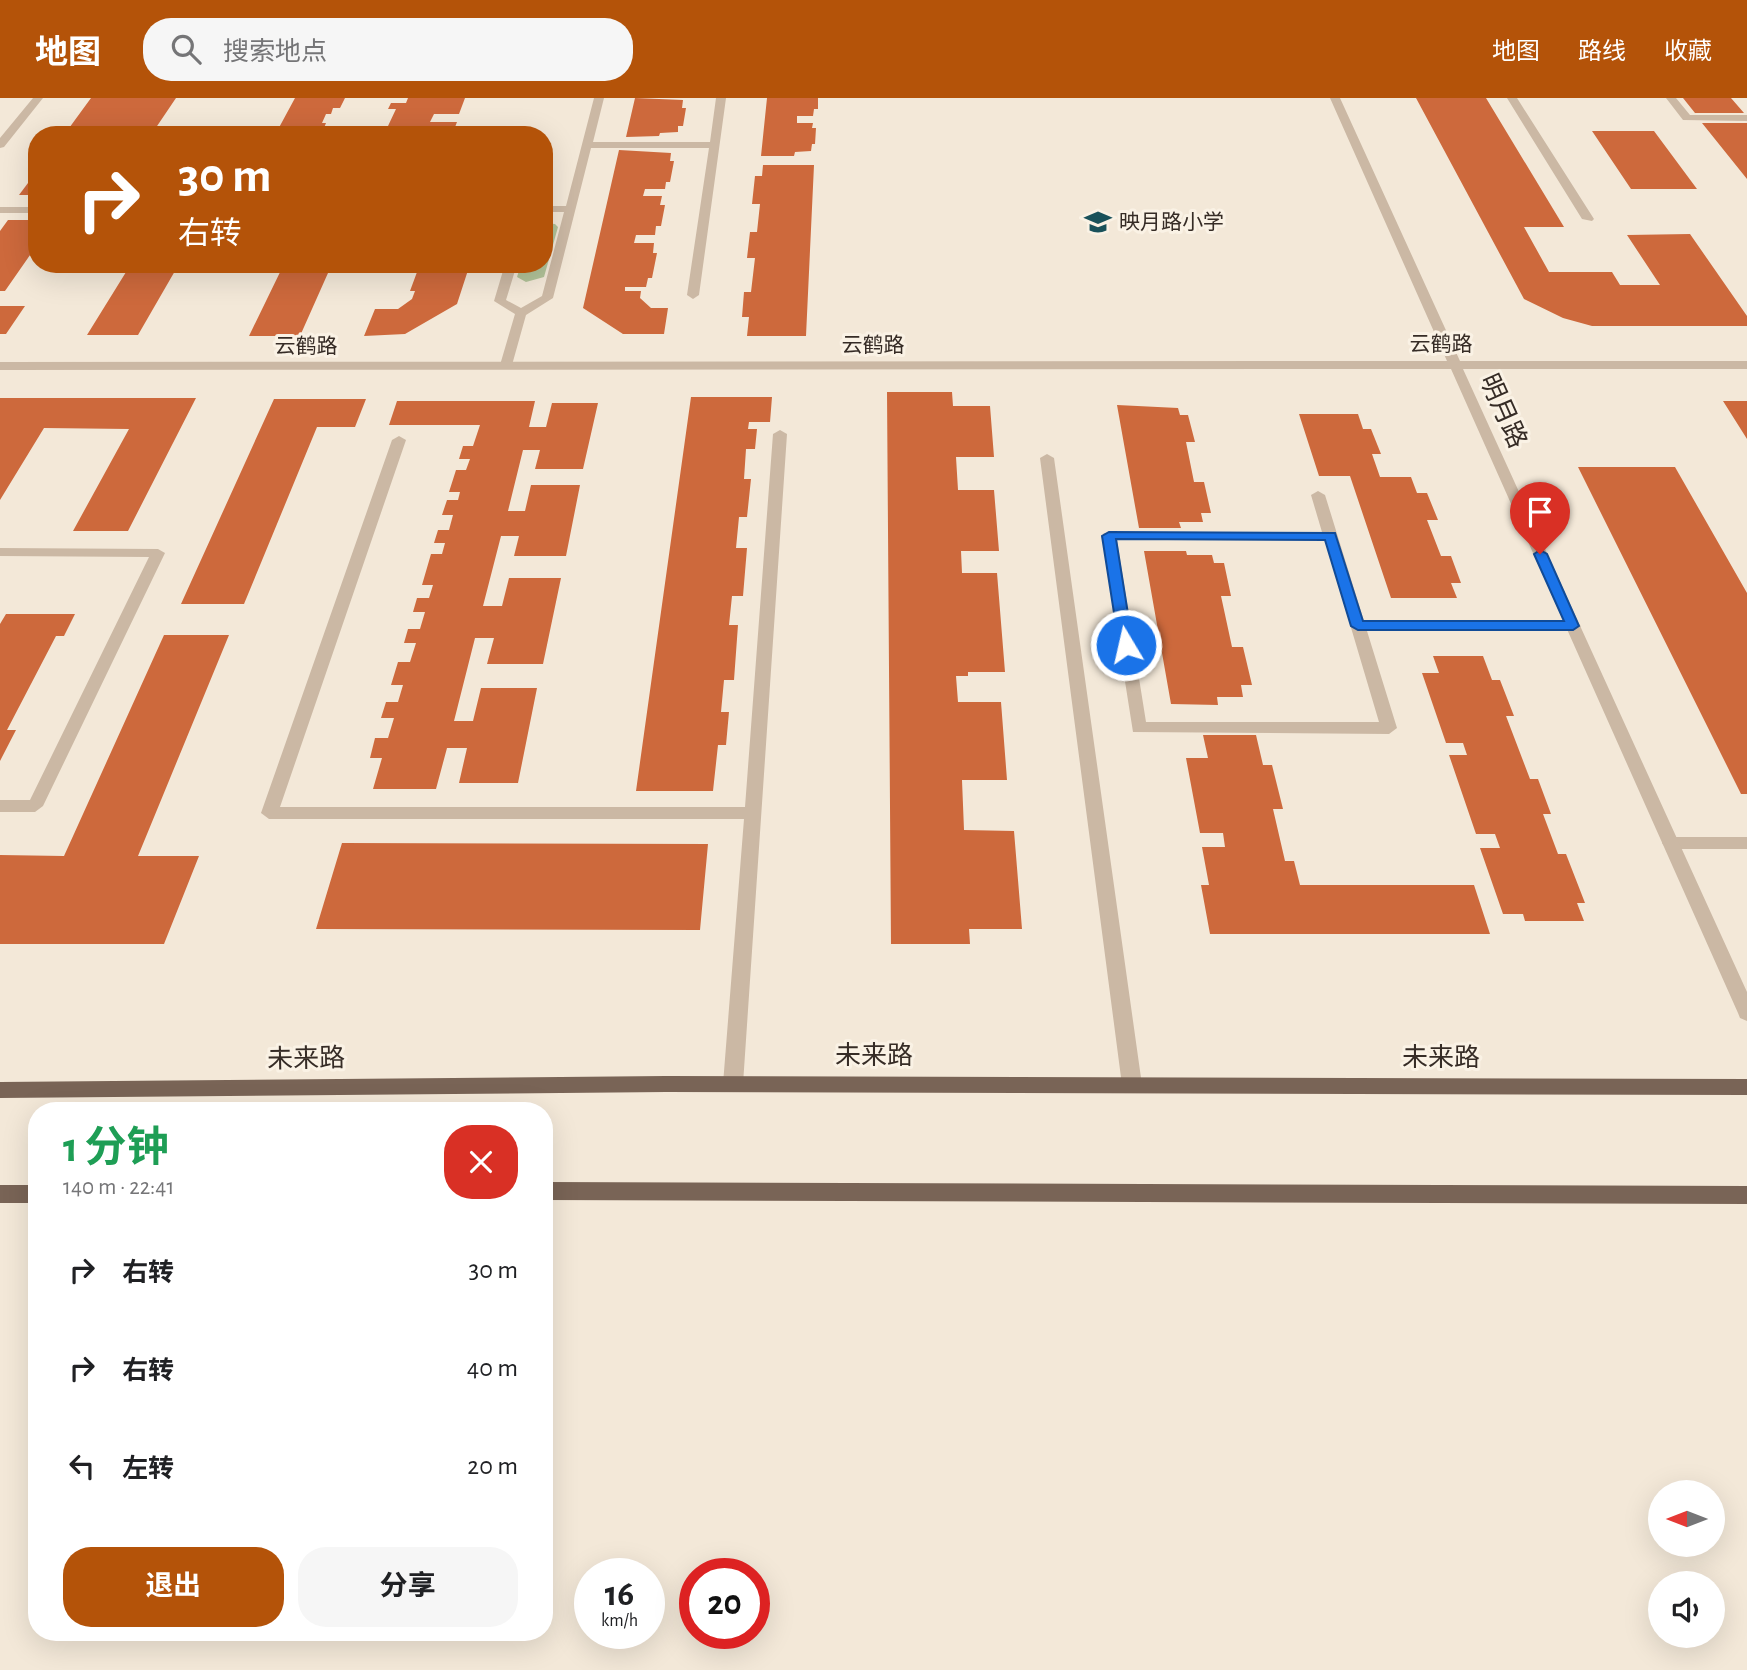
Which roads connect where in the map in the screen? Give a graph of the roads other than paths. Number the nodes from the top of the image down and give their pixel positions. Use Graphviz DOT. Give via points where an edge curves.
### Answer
graph roads {
  1 [pos="38,98"];
  2 [pos="599,98"];
  3 [pos="721,98"];
  4 [pos="1335,98"];
  5 [pos="1512,98"];
  6 [pos="1671,98"];
  7 [pos="1747,118"];
  8 [pos="0,145"];
  9 [pos="587,145"];
  10 [pos="715,145"];
  11 [pos="553,209"];
  12 [pos="570,209"];
  13 [pos="0,210"];
  14 [pos="28,210"];
  15 [pos="1588,219"];
  16 [pos="508,273"];
  17 [pos="693,295"];
  18 [pos="521,313"];
  19 [pos="1455,363"];
  20 [pos="506,365"];
  21 [pos="1747,365"];
  22 [pos="0,366"];
  23 [pos="780,434"];
  24 [pos="399,440"];
  25 [pos="1047,458"];
  26 [pos="1318,495"];
  27 [pos="1331,536"];
  28 [pos="2,556"];
  29 [pos="1358,626"];
  30 [pos="1573,626"];
  31 [pos="0,806"];
  32 [pos="753,813"];
  33 [pos="1671,843"];
  34 [pos="1747,843"];
  35 [pos="1747,1013"];
  36 [pos="733,1084"];
  37 [pos="1132,1085"];
  38 [pos="1747,1087"];
  39 [pos="0,1090"];
  40 [pos="553,1191"];
  41 [pos="0,1194"];
  42 [pos="28,1194"];
  43 [pos="1747,1195"];
  1 -- 8 [label="street"];
  2 -- 9 [label="street"];
  3 -- 10 [label="street"];
  4 -- 19 [label="street, 明月路"];
  5 -- 15 [label="street"];
  6 -- 7 [label="street" via="1686,118"];
  9 -- 10 [label="street"];
  9 -- 12 [label="street"];
  10 -- 17 [label="street"];
  11 -- 12 [label="street"];
  12 -- 18 [label="street" via="547,298"];
  13 -- 14 [label="street"];
  16 -- 18 [label="street" via="500,301"];
  18 -- 20 [label="street"];
  19 -- 20 [label="street, 云鹤路"];
  19 -- 21 [label="street, 云鹤路"];
  19 -- 30 [label="street, 明月路"];
  20 -- 22 [label="street, 云鹤路"];
  23 -- 32 [label="street"];
  24 -- 32 [label="street" via="269,813"];
  25 -- 37 [label="street"];
  26 -- 27 [label="street"];
  27 -- 29 [label="street"];
  27 -- 29 [label="street" via="1109,536 1139,727 1390,727"];
  28 -- 31 [label="street" via="158,553 35,806"];
  29 -- 30 [label="street"];
  30 -- 33 [label="street, 明月路"];
  32 -- 36 [label="street"];
  33 -- 34 [label="street"];
  33 -- 35 [label="street, 明月路"];
  36 -- 37 [label="main road, 未来路"];
  36 -- 39 [label="main road, 未来路"];
  37 -- 38 [label="main road, 未来路"];
  40 -- 43 [label="main road"];
  41 -- 42 [label="main road"];
}
